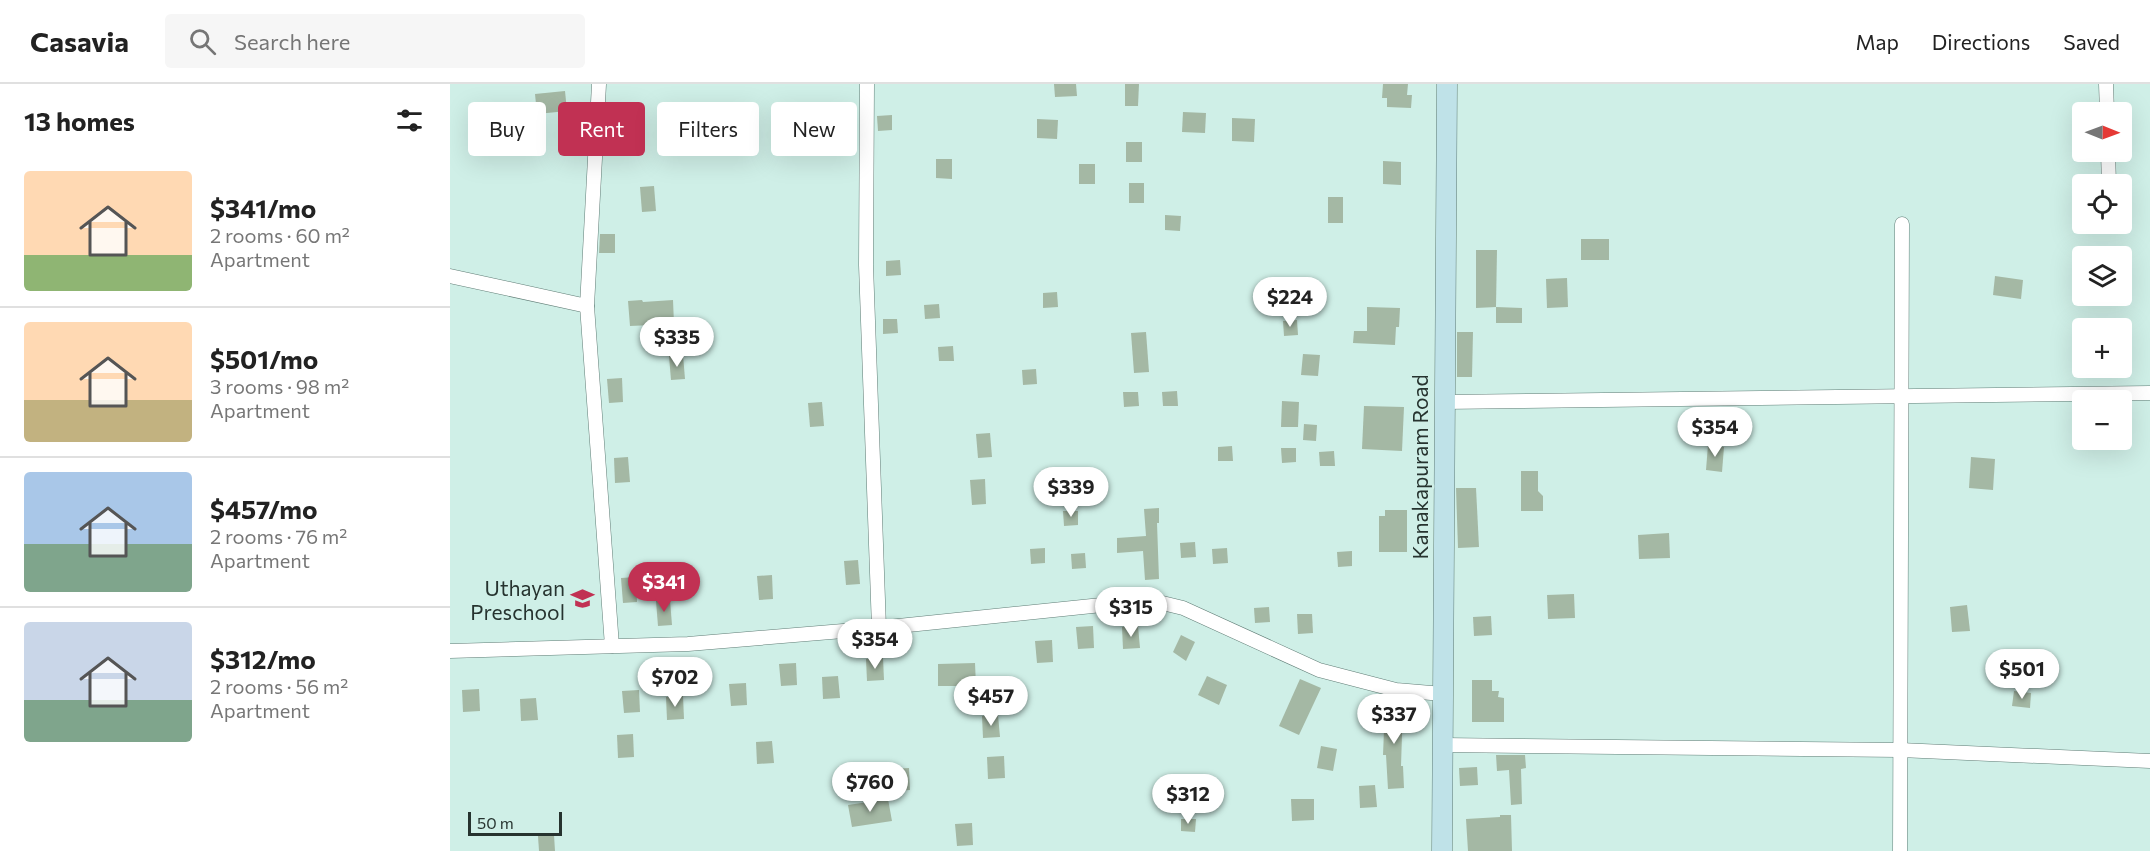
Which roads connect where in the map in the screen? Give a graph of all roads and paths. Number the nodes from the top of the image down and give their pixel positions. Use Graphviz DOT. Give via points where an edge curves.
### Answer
graph roads {
  1 [pos="599,84"];
  2 [pos="867,84"];
  3 [pos="1447,84"];
  4 [pos="2106,84"];
  5 [pos="2107,102"];
  6 [pos="1902,224"];
  7 [pos="450,276"];
  8 [pos="587,306"];
  9 [pos="2150,393"];
  10 [pos="1900,396"];
  11 [pos="1443,402"];
  12 [pos="879,628"];
  13 [pos="612,646"];
  14 [pos="450,651"];
  15 [pos="1443,694"];
  16 [pos="1443,745"];
  17 [pos="1900,750"];
  18 [pos="2150,761"];
  19 [pos="1442,851"];
  20 [pos="1900,851"];
  1 -- 8 [label="street"];
  2 -- 12 [label="street" via="866,265"];
  3 -- 11 [label="street, Kanakapuram Road"];
  4 -- 5 [label="street"];
  6 -- 10 [label="street"];
  7 -- 8 [label="street"];
  8 -- 13 [label="street"];
  9 -- 10 [label="street"];
  10 -- 11 [label="street"];
  10 -- 17 [label="street"];
  11 -- 15 [label="street, Kanakapuram Road"];
  12 -- 13 [label="street" via="688,644"];
  12 -- 15 [label="street" via="1150,600 1183,608 1319,670 1396,690"];
  13 -- 14 [label="street"];
  15 -- 16 [label="street, Kanakapuram Road"];
  16 -- 17 [label="street"];
  16 -- 19 [label="street, Kanakapuram Road"];
  17 -- 18 [label="street"];
  17 -- 20 [label="street"];
}
